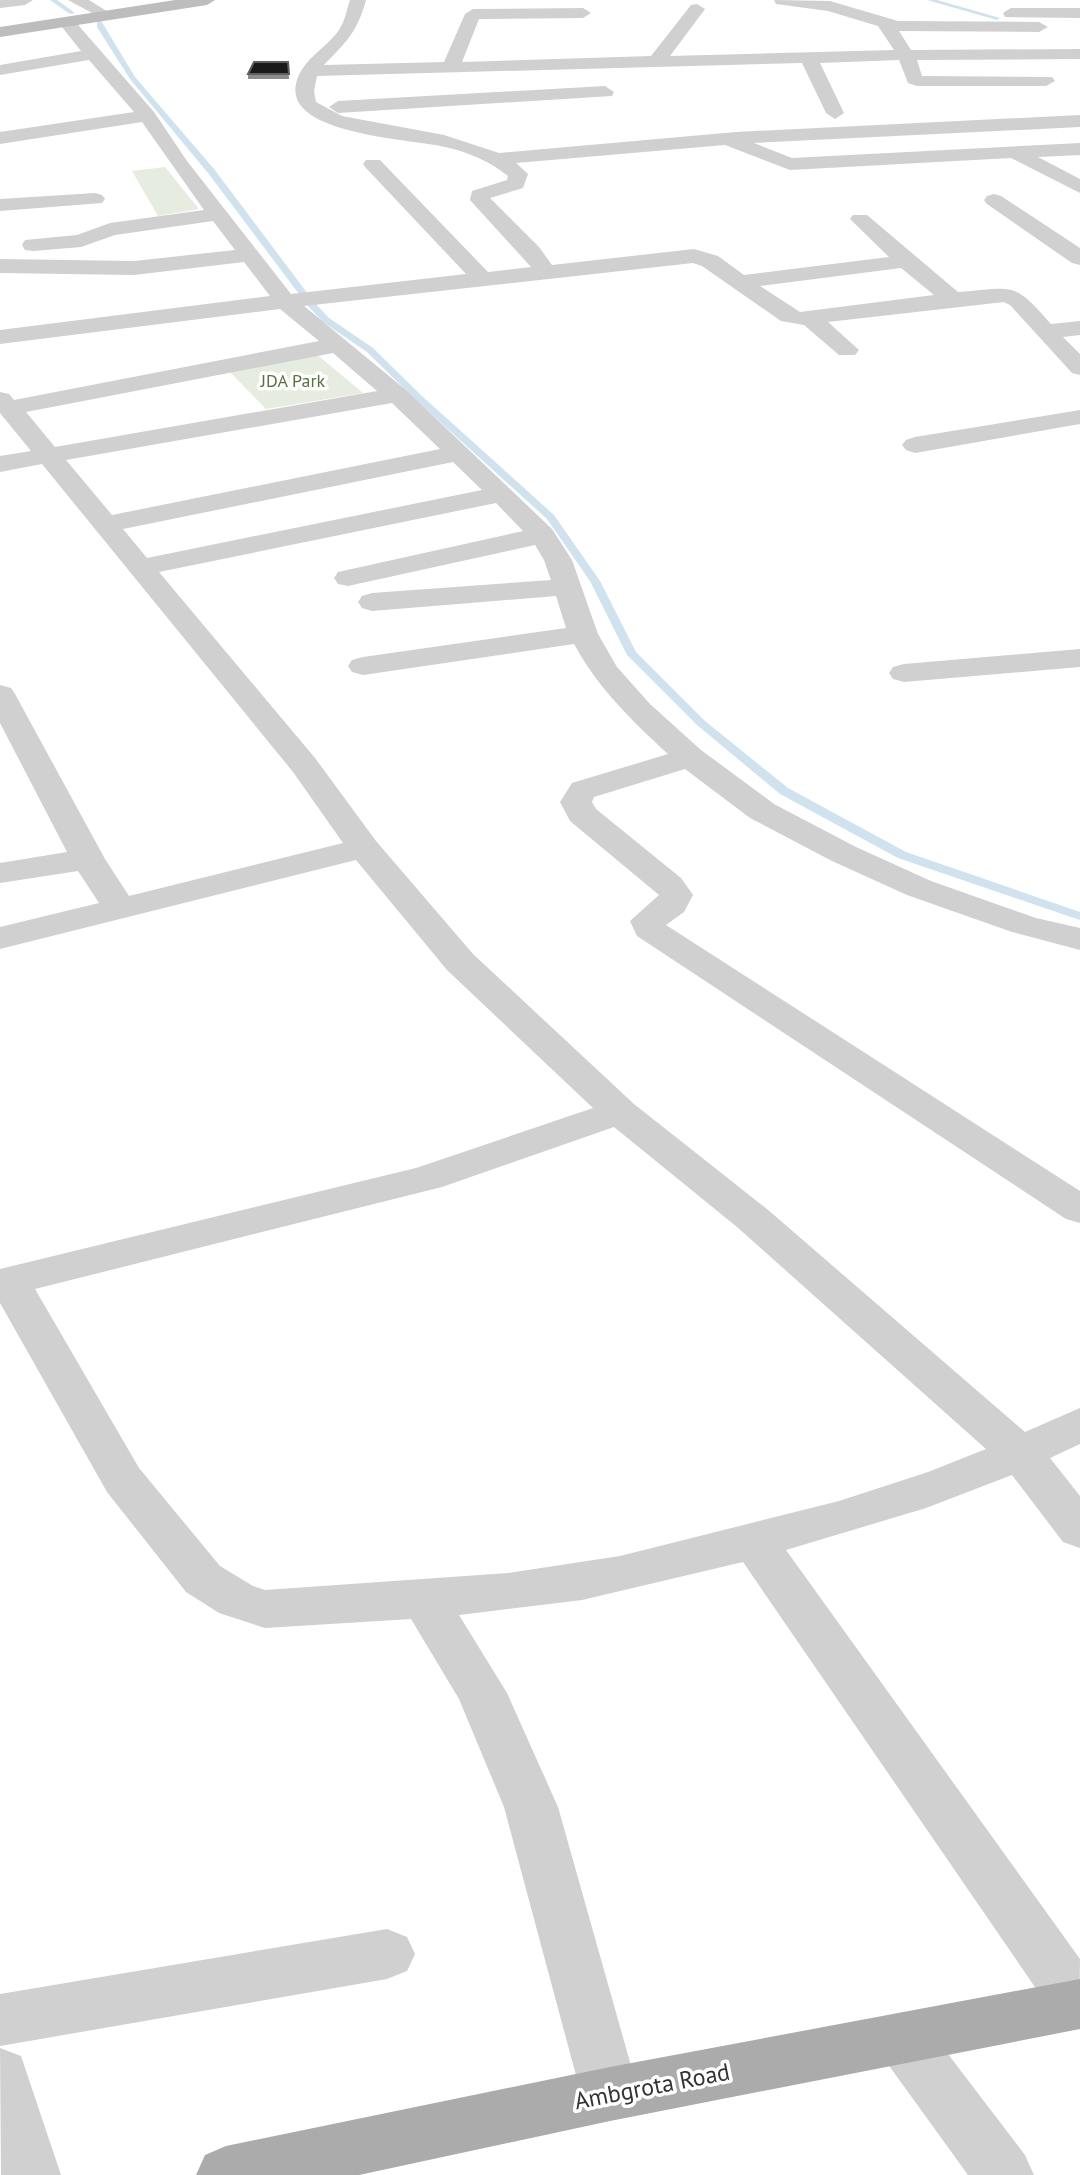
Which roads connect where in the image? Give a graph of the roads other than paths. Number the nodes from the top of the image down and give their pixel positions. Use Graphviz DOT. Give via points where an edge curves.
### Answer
graph roads {
  1 [pos="25,0"];
  2 [pos="76,0"];
  3 [pos="207,0"];
  4 [pos="358,0"];
  5 [pos="782,0"];
  6 [pos="0,3"];
  7 [pos="991,8"];
  8 [pos="697,9"];
  9 [pos="1009,12"];
  10 [pos="583,13"];
  11 [pos="1080,13"];
  12 [pos="105,15"];
  13 [pos="66,22"];
  14 [pos="1033,23"];
  15 [pos="893,25"];
  16 [pos="0,32"];
  17 [pos="1080,46"];
  18 [pos="93,54"];
  19 [pos="1038,54"];
  20 [pos="1080,54"];
  21 [pos="906,55"];
  22 [pos="808,57"];
  23 [pos="657,61"];
  24 [pos="450,66"];
  25 [pos="0,70"];
  26 [pos="310,71"];
  27 [pos="605,92"];
  28 [pos="1052,101"];
  29 [pos="312,108"];
  30 [pos="835,113"];
  31 [pos="147,116"];
  32 [pos="1080,121"];
  33 [pos="0,138"];
  34 [pos="727,139"];
  35 [pos="1080,149"];
  36 [pos="1014,152"];
  37 [pos="496,159"];
  38 [pos="373,164"];
  39 [pos="1080,187"];
  40 [pos="95,199"];
  41 [pos="994,200"];
  42 [pos="0,205"];
  43 [pos="219,214"];
  44 [pos="860,219"];
  45 [pos="0,247"];
  46 [pos="252,255"];
  47 [pos="1080,258"];
  48 [pos="906,261"];
  49 [pos="0,266"];
  50 [pos="545,271"];
  51 [pos="482,278"];
  52 [pos="738,282"];
  53 [pos="953,299"];
  54 [pos="289,300"];
  55 [pos="810,319"];
  56 [pos="1080,328"];
  57 [pos="1045,332"];
  58 [pos="0,337"];
  59 [pos="337,345"];
  60 [pos="847,350"];
  61 [pos="1080,368"];
  62 [pos="397,395"];
  63 [pos="5,403"];
  64 [pos="1075,422"];
  65 [pos="915,444"];
  66 [pos="458,453"];
  67 [pos="48,456"];
  68 [pos="0,464"];
  69 [pos="502,494"];
  70 [pos="107,524"];
  71 [pos="542,535"];
  72 [pos="142,567"];
  73 [pos="348,578"];
  74 [pos="567,587"];
  75 [pos="372,602"];
  76 [pos="583,634"];
  77 [pos="1080,658"];
  78 [pos="363,666"];
  79 [pos="904,673"];
  80 [pos="0,694"];
  81 [pos="690,758"];
  82 [pos="364,848"];
  83 [pos="88,859"];
  84 [pos="0,873"];
  85 [pos="120,909"];
  86 [pos="0,938"];
  87 [pos="1080,939"];
  88 [pos="620,1112"];
  89 [pos="1080,1210"];
  90 [pos="5,1283"];
  91 [pos="1080,1424"];
  92 [pos="1022,1455"];
  93 [pos="1080,1530"];
  94 [pos="754,1542"];
  95 [pos="423,1598"];
  96 [pos="387,1954"];
  97 [pos="1080,2004"];
  98 [pos="0,2020"];
  99 [pos="902,2038"];
  100 [pos="0,2075"];
  101 [pos="610,2094"];
  102 [pos="31,2175"];
  103 [pos="226,2175"];
  104 [pos="1004,2175"];
  1 -- 6 [label="street"];
  2 -- 12 [label="street"];
  3 -- 12 [label="main road"];
  4 -- 26 [label="street" via="348,29"];
  5 -- 15 [label="street" via="830,6"];
  7 -- 9 [label="street"];
  8 -- 23 [label="street"];
  9 -- 11 [label="street"];
  9 -- 14 [label="street"];
  10 -- 24 [label="street" via="473,14"];
  12 -- 13 [label="main road"];
  13 -- 16 [label="main road"];
  13 -- 18 [label="street"];
  14 -- 15 [label="street"];
  14 -- 17 [label="street"];
  15 -- 21 [label="street" via="887,26"];
  18 -- 25 [label="street"];
  18 -- 31 [label="street"];
  19 -- 20 [label="street"];
  19 -- 21 [label="street"];
  19 -- 28 [label="street"];
  21 -- 22 [label="street"];
  21 -- 28 [label="street" via="917,81"];
  22 -- 23 [label="street"];
  22 -- 30 [label="street"];
  23 -- 24 [label="street"];
  24 -- 26 [label="street"];
  26 -- 29 [label="street" via="304,91"];
  27 -- 29 [label="street"];
  28 -- 32 [label="street"];
  28 -- 34 [label="street"];
  29 -- 37 [label="street" via="345,123 446,142"];
  31 -- 33 [label="street"];
  31 -- 43 [label="street"];
  34 -- 36 [label="street" via="790,164"];
  34 -- 37 [label="street"];
  35 -- 36 [label="street"];
  36 -- 39 [label="street"];
  37 -- 50 [label="street" via="519,179 508,188 479,195 480,200"];
  38 -- 51 [label="street"];
  40 -- 42 [label="street"];
  41 -- 47 [label="street"];
  43 -- 45 [label="street" via="117,227 81,241"];
  43 -- 46 [label="street"];
  44 -- 48 [label="street"];
  46 -- 49 [label="street" via="143,268"];
  46 -- 54 [label="street"];
  48 -- 52 [label="street"];
  48 -- 53 [label="street"];
  50 -- 51 [label="street"];
  50 -- 52 [label="street" via="694,256 710,261"];
  51 -- 54 [label="street"];
  52 -- 55 [label="street" via="789,316"];
  53 -- 55 [label="street"];
  53 -- 57 [label="street" via="1014,297"];
  54 -- 58 [label="street"];
  54 -- 59 [label="street"];
  55 -- 60 [label="street"];
  56 -- 57 [label="street"];
  57 -- 61 [label="street"];
  59 -- 62 [label="street"];
  59 -- 63 [label="street"];
  62 -- 66 [label="street"];
  62 -- 67 [label="street"];
  63 -- 67 [label="street"];
  64 -- 65 [label="street"];
  66 -- 69 [label="street"];
  66 -- 70 [label="street"];
  67 -- 68 [label="street"];
  67 -- 70 [label="street"];
  69 -- 71 [label="street"];
  69 -- 72 [label="street"];
  70 -- 72 [label="street"];
  71 -- 73 [label="street"];
  71 -- 74 [label="street" via="558,560"];
  72 -- 82 [label="street" via="304,765"];
  74 -- 75 [label="street"];
  74 -- 76 [label="street"];
  76 -- 78 [label="street"];
  76 -- 81 [label="street" via="613,681"];
  77 -- 79 [label="street"];
  80 -- 83 [label="street"];
  81 -- 87 [label="street" via="762,811 844,854 919,888 1024,925"];
  81 -- 89 [label="street" via="583,790 576,802 582,814 676,895 672,905 648,921 649,929"];
  82 -- 85 [label="street"];
  82 -- 88 [label="street" via="460,962"];
  83 -- 84 [label="street"];
  83 -- 85 [label="street"];
  85 -- 86 [label="street"];
  88 -- 90 [label="street" via="428,1178"];
  88 -- 92 [label="street" via="752,1218"];
  90 -- 95 [label="street" via="123,1480 204,1579 236,1600 265,1609"];
  91 -- 92 [label="street"];
  92 -- 93 [label="street"];
  92 -- 94 [label="street" via="882,1506"];
  94 -- 95 [label="street" via="598,1578 509,1592"];
  94 -- 97 [label="street"];
  95 -- 101 [label="street" via="482,1693 531,1807"];
  96 -- 98 [label="street"];
  97 -- 99 [label="main road, Ambgrota Road"];
  99 -- 101 [label="main road, Ambgrota Road"];
  99 -- 104 [label="street"];
  100 -- 102 [label="street"];
  101 -- 103 [label="main road, Ambgrota Road"];
}
